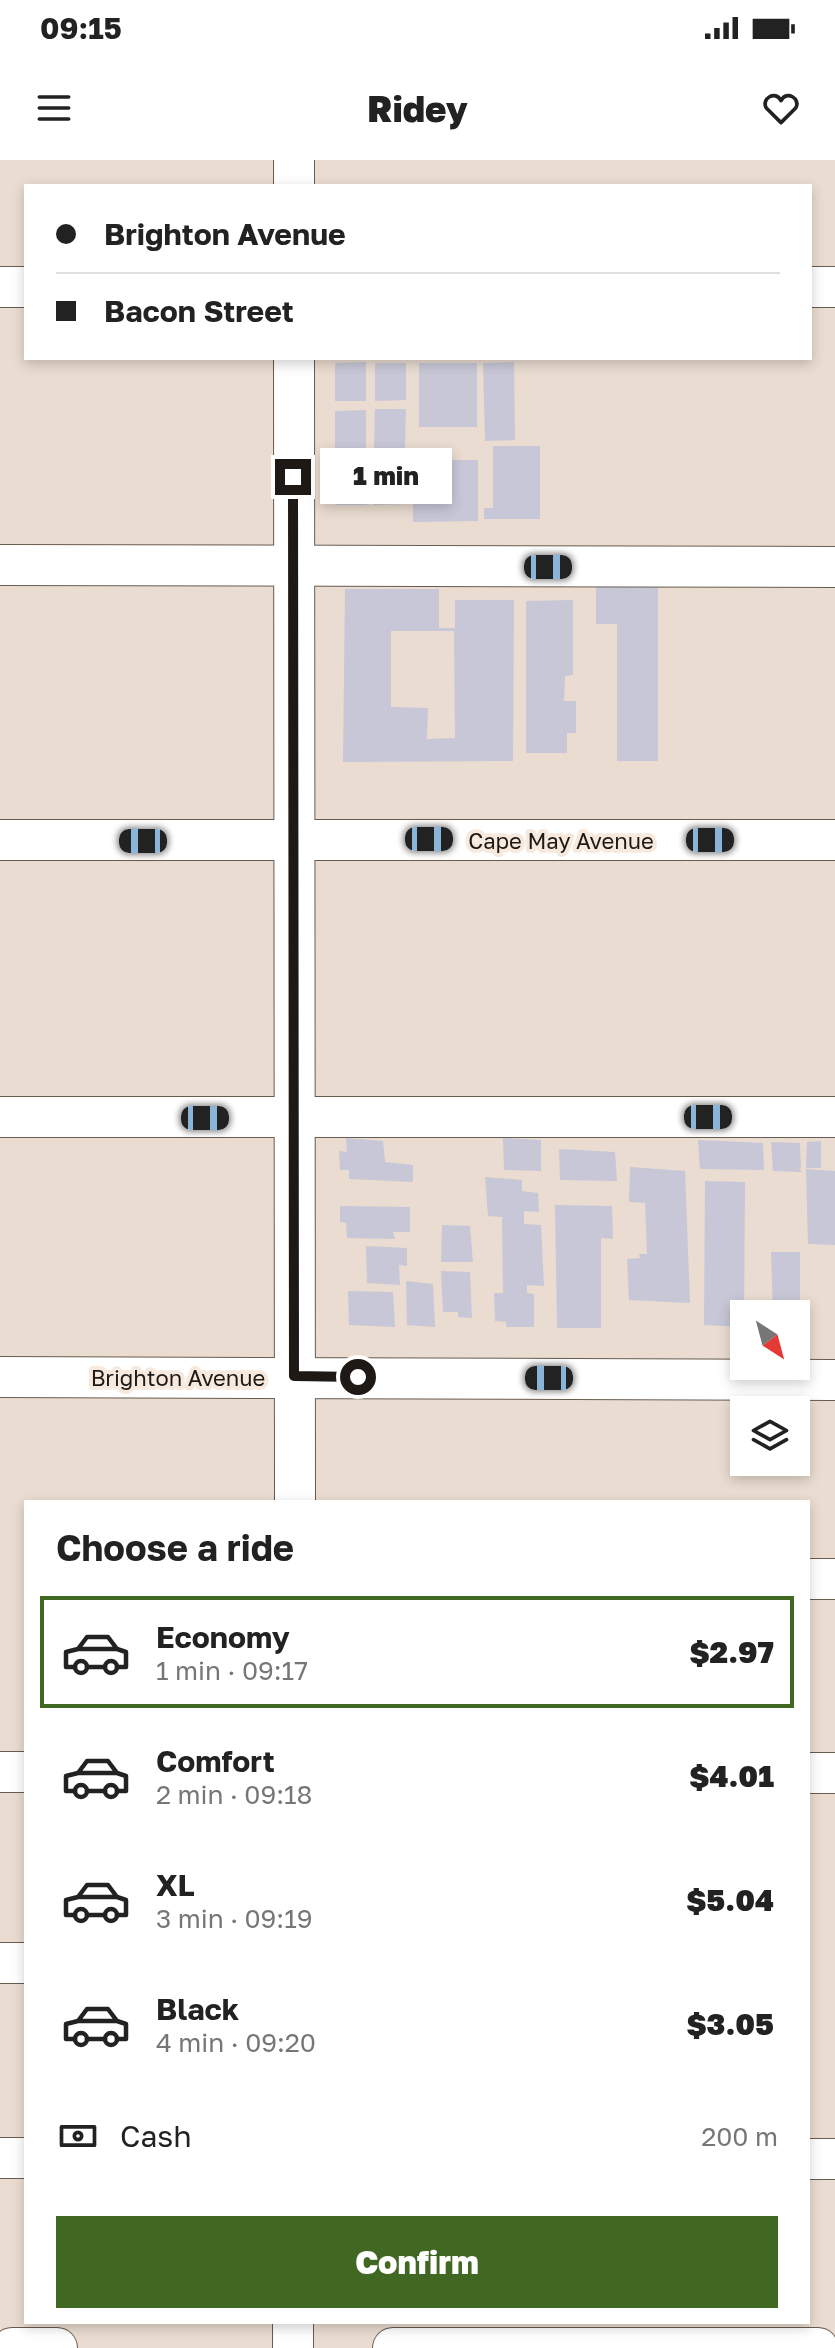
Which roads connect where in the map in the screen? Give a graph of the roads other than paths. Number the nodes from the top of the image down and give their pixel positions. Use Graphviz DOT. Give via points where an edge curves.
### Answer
graph roads {
  1 [pos="294,160"];
  2 [pos="294,184"];
  3 [pos="0,287"];
  4 [pos="24,287"];
  5 [pos="812,287"];
  6 [pos="835,287"];
  7 [pos="294,360"];
  8 [pos="0,565"];
  9 [pos="293,566"];
  10 [pos="835,567"];
  11 [pos="0,840"];
  12 [pos="835,840"];
  13 [pos="293,841"];
  14 [pos="0,1117"];
  15 [pos="835,1117"];
  16 [pos="293,1118"];
  17 [pos="294,1376"];
  18 [pos="0,1377"];
  19 [pos="835,1380"];
  20 [pos="295,1500"];
  21 [pos="810,1579"];
  22 [pos="835,1579"];
  23 [pos="0,1772"];
  24 [pos="24,1772"];
  25 [pos="810,1773"];
  26 [pos="835,1773"];
  27 [pos="0,1963"];
  28 [pos="24,1963"];
  29 [pos="0,2158"];
  30 [pos="24,2158"];
  31 [pos="810,2159"];
  32 [pos="835,2159"];
  33 [pos="293,2324"];
  34 [pos="12,2348"];
  35 [pos="57,2348"];
  36 [pos="293,2348"];
  37 [pos="393,2348"];
  38 [pos="818,2348"];
  1 -- 2 [label="street"];
  3 -- 4 [label="street"];
  5 -- 6 [label="street"];
  7 -- 9 [label="street"];
  8 -- 9 [label="street"];
  9 -- 10 [label="street"];
  9 -- 13 [label="street"];
  11 -- 13 [label="street, Cape May Avenue"];
  12 -- 13 [label="street, Cape May Avenue"];
  13 -- 16 [label="street"];
  14 -- 16 [label="street"];
  15 -- 16 [label="street"];
  16 -- 17 [label="street"];
  17 -- 18 [label="street, Brighton Avenue"];
  17 -- 19 [label="street, Brighton Avenue"];
  17 -- 20 [label="street"];
  21 -- 22 [label="street"];
  23 -- 24 [label="street"];
  25 -- 26 [label="street"];
  27 -- 28 [label="street"];
  29 -- 30 [label="street"];
  31 -- 32 [label="street"];
  33 -- 36 [label="street"];
  34 -- 35 [label="street"];
  37 -- 38 [label="street"];
}
